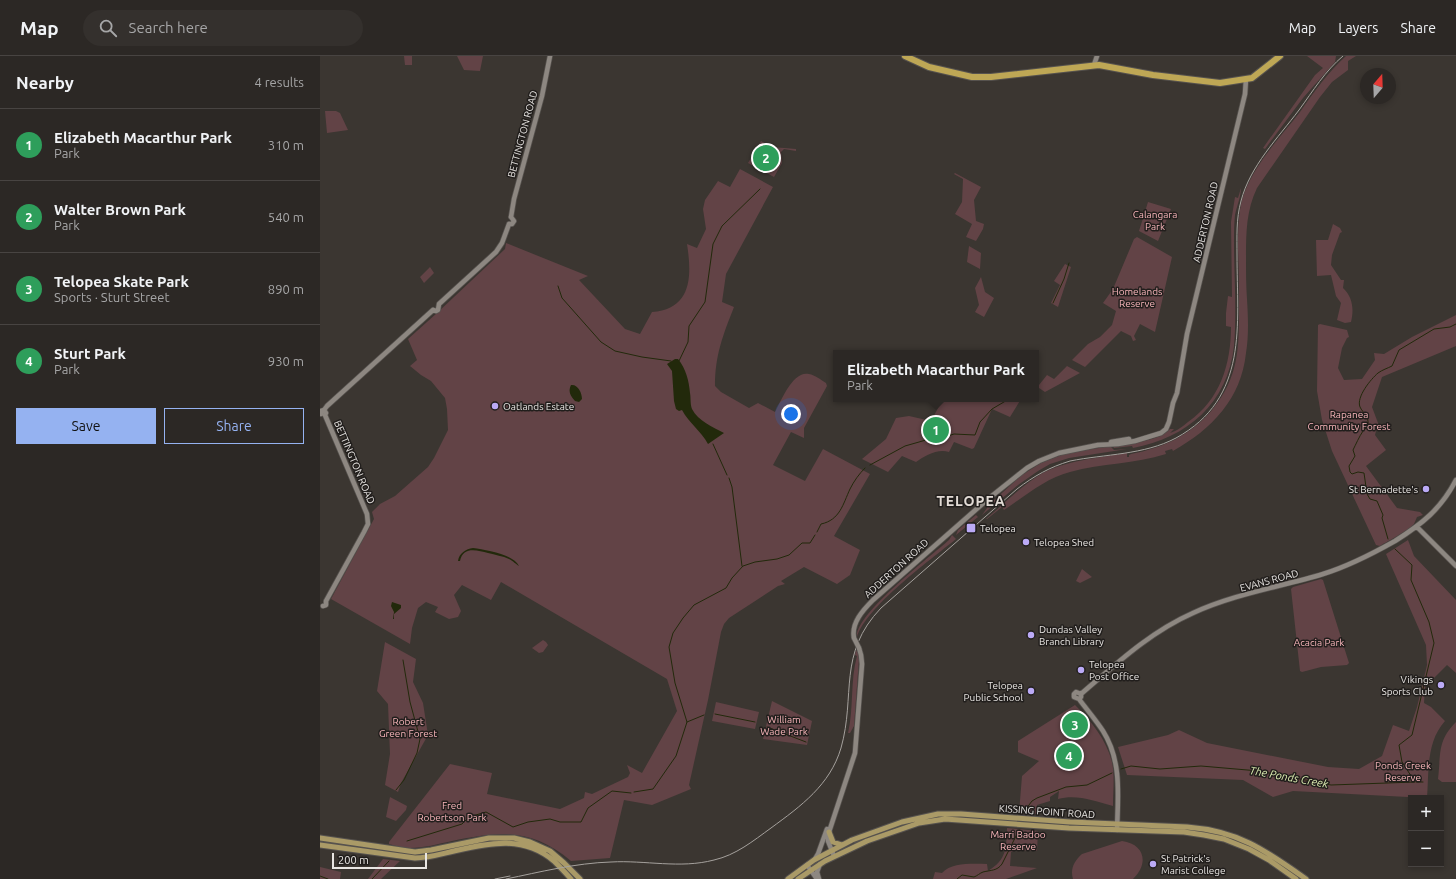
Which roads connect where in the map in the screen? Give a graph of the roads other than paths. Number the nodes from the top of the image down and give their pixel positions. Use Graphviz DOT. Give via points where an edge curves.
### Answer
graph roads {
  1 [pos="550,56"];
  2 [pos="905,56"];
  3 [pos="1097,56"];
  4 [pos="1280,56"];
  5 [pos="1094,65"];
  6 [pos="1246,79"];
  7 [pos="323,413"];
  8 [pos="1456,480"];
  9 [pos="1417,527"];
  10 [pos="1456,566"];
  11 [pos="320,611"];
  12 [pos="835,813"];
  13 [pos="1117,824"];
  14 [pos="1117,830"];
  15 [pos="829,832"];
  16 [pos="320,838"];
  17 [pos="320,844"];
  18 [pos="842,845"];
  19 [pos="833,853"];
  20 [pos="814,860"];
  21 [pos="821,863"];
  22 [pos="807,865"];
  23 [pos="810,870"];
  24 [pos="571,879"];
  25 [pos="580,879"];
  26 [pos="788,879"];
  27 [pos="798,879"];
  28 [pos="818,879"];
  29 [pos="1296,879"];
  30 [pos="1306,879"];
  1 -- 7 [label="main road, BETTINGTON ROAD" via="539,108 502,243 496,252 438,306 434,306 433,310 327,406"];
  2 -- 5 [label="highway" via="929,67 976,77"];
  3 -- 5 [label="main road"];
  4 -- 6 [label="highway"];
  5 -- 6 [label="highway" via="1206,82 1227,83"];
  6 -- 12 [label="main road, ADDERTON ROAD, bridge" via="1245,94 1166,429 1135,441 1069,450 1033,464 1017,475 865,608 853,630 862,656 855,753"];
  7 -- 11 [label="main road, BETTINGTON ROAD" via="368,520 326,601 322,602"];
  8 -- 9 [label="main road, EVANS ROAD" via="1437,509"];
  9 -- 10 [label="main road"];
  9 -- 13 [label="main road, EVANS ROAD" via="1376,552 1334,570 1221,602 1183,618 1150,637 1080,697 1104,732 1115,760 1118,778"];
  12 -- 15 [label="main road, ADDERTON ROAD"];
  12 -- 20 [label="main road, ADDERTON ROAD"];
  13 -- 14 [label="main road"];
  13 -- 18 [label="main road, KISSING POINT ROAD" via="944,813 902,822"];
  13 -- 30 [label="main road, KISSING POINT ROAD" via="1192,827 1228,834 1260,848"];
  14 -- 19 [label="main road, KISSING POINT ROAD" via="938,819 891,832"];
  14 -- 29 [label="main road, KISSING POINT ROAD" via="1190,833 1224,839 1262,856"];
  15 -- 18 [label="main road" via="833,842"];
  15 -- 19 [label="main road, ADDERTON ROAD" via="828,841"];
  16 -- 25 [label="main road" via="398,850 425,851 489,838 514,838 550,851"];
  17 -- 24 [label="main road" via="420,858 485,844 512,843 545,855"];
  18 -- 19 [label="main road, KISSING POINT ROAD"];
  19 -- 20 [label="main road, KISSING POINT ROAD"];
  19 -- 21 [label="main road, KISSING POINT ROAD"];
  20 -- 22 [label="main road, KISSING POINT ROAD"];
  21 -- 23 [label="main road, KISSING POINT ROAD"];
  21 -- 28 [label="main road" via="817,872"];
  22 -- 23 [label="main road"];
  22 -- 26 [label="main road, KISSING POINT ROAD"];
  23 -- 27 [label="main road, KISSING POINT ROAD"];
  23 -- 28 [label="main road"];
}
